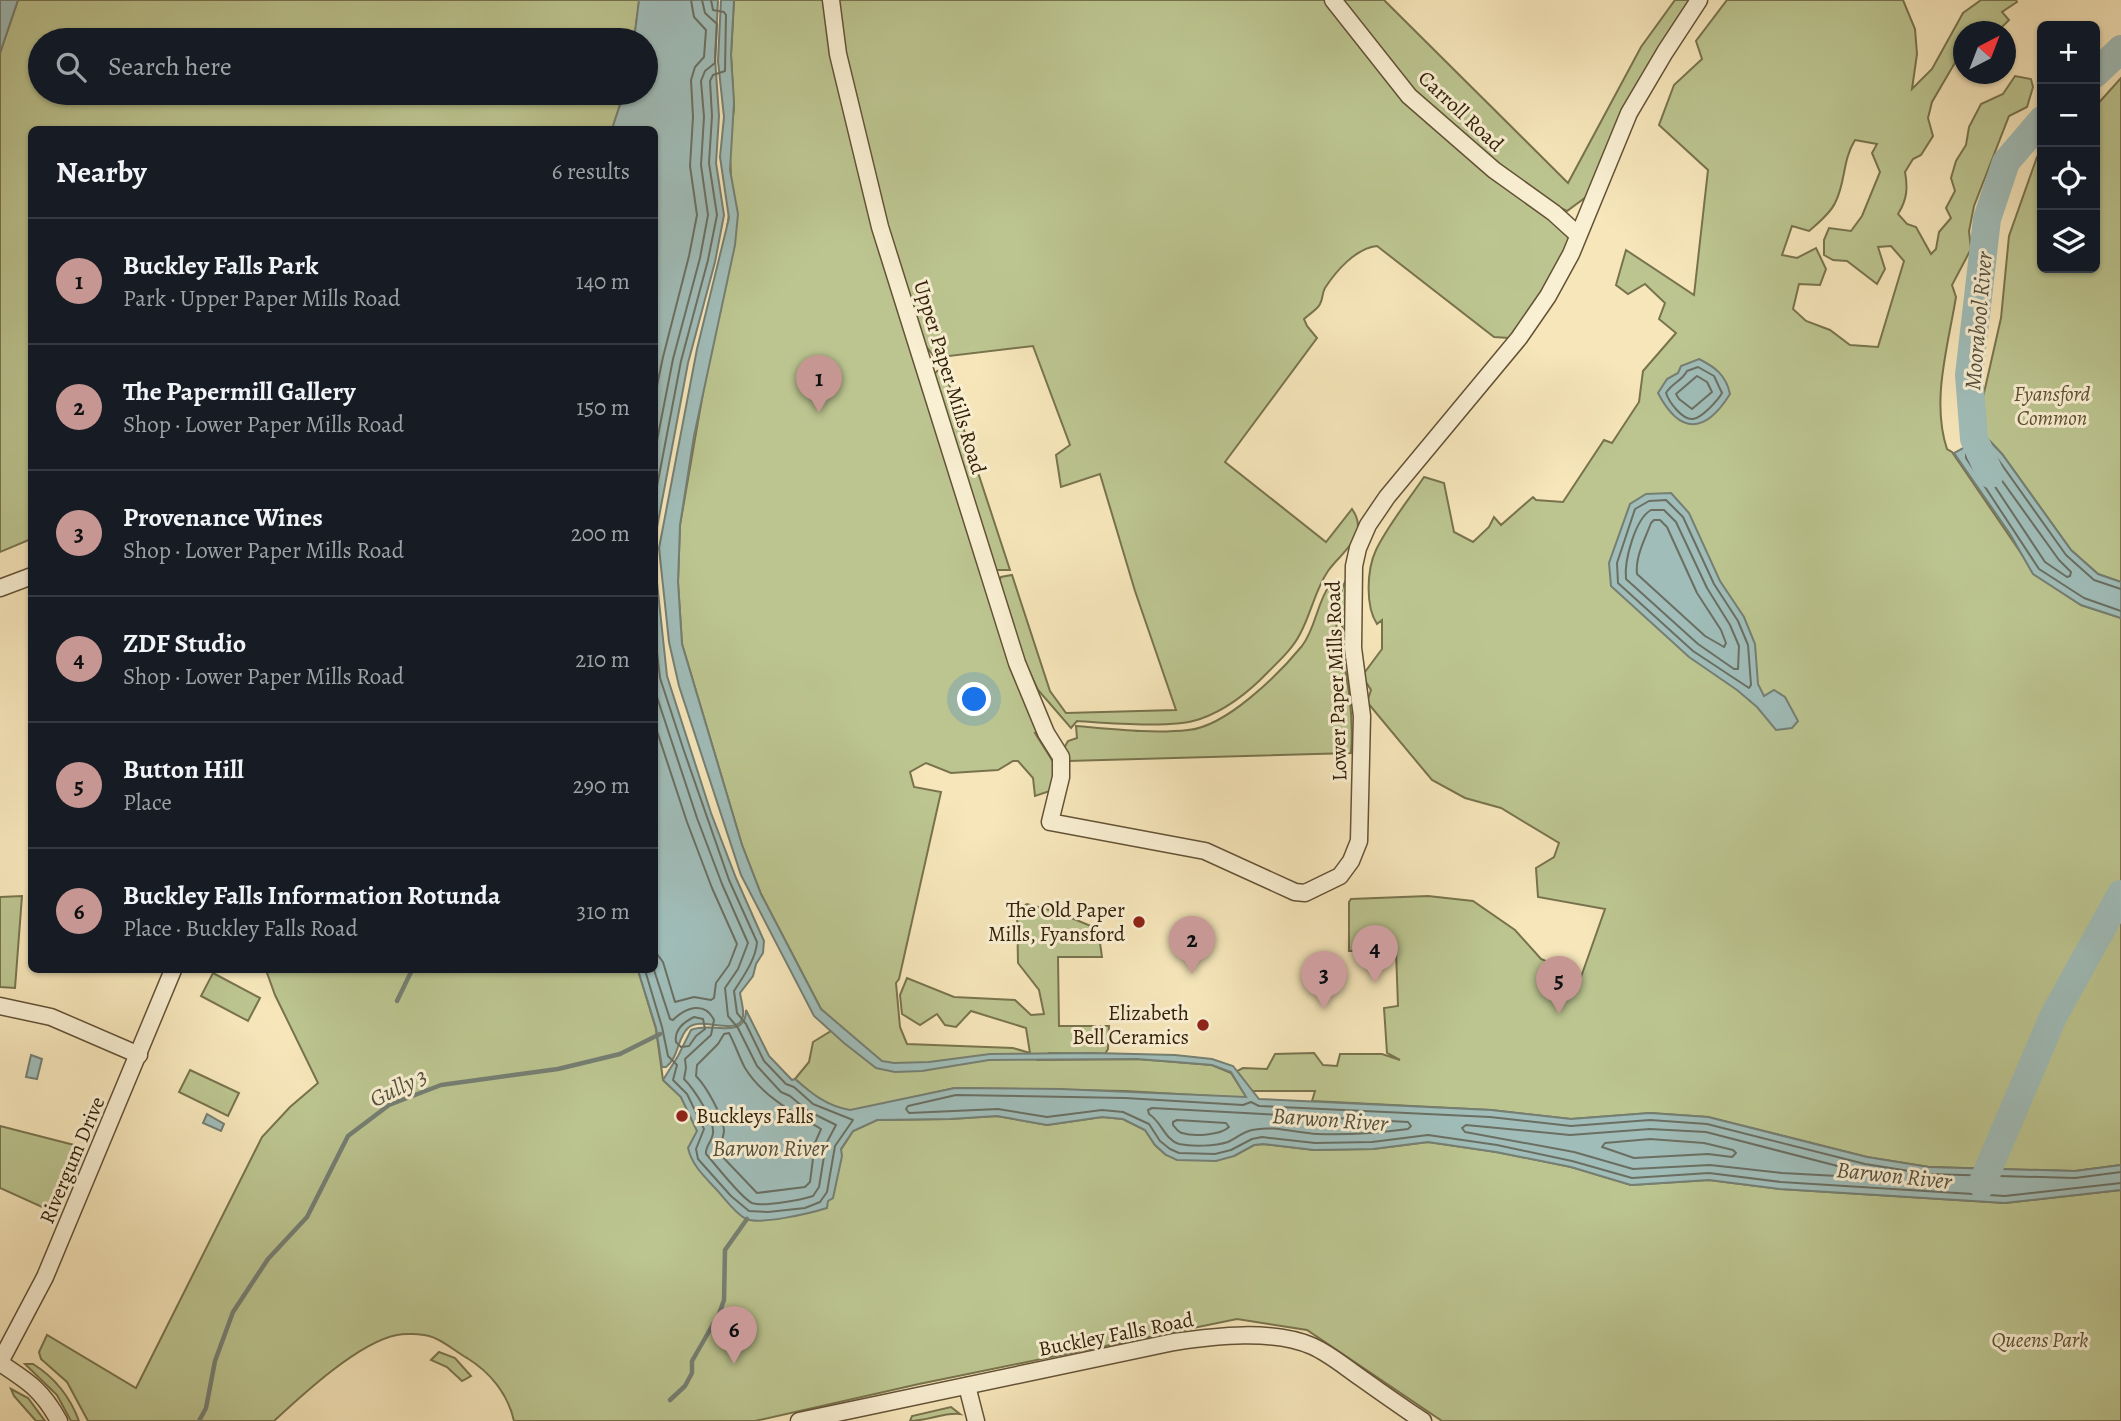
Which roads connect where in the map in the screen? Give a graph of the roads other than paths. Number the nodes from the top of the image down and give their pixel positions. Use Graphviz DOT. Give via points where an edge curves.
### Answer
graph roads {
  1 [pos="831,0"];
  2 [pos="1333,0"];
  3 [pos="1699,0"];
  4 [pos="1577,234"];
  5 [pos="28,578"];
  6 [pos="0,588"];
  7 [pos="1061,757"];
  8 [pos="172,973"];
  9 [pos="0,1006"];
  10 [pos="139,1055"];
  11 [pos="0,1362"];
  12 [pos="967,1386"];
  13 [pos="59,1421"];
  14 [pos="799,1421"];
  15 [pos="976,1421"];
  16 [pos="1423,1421"];
  1 -- 7 [label="street, Upper Paper Mills Road" via="838,54 880,227 1017,663"];
  2 -- 4 [label="street, Carroll Road" via="1409,96"];
  3 -- 4 [label="street, Lower Paper Mills Road" via="1629,113"];
  4 -- 7 [label="street, Lower Paper Mills Road" via="1571,254 1527,328 1387,497 1367,525 1358,548 1353,648 1362,716 1359,841 1340,876 1306,893 1288,890 1205,851 1050,822"];
  5 -- 6 [label="street"];
  8 -- 10 [label="street, Rivergum Drive"];
  9 -- 10 [label="street" via="51,1017"];
  10 -- 11 [label="street, Rivergum Drive" via="46,1278"];
  11 -- 13 [label="street" via="35,1387"];
  12 -- 14 [label="street, Buckley Falls Road"];
  12 -- 15 [label="street"];
  12 -- 16 [label="street, Buckley Falls Road" via="1185,1340 1265,1337 1311,1346"];
}
